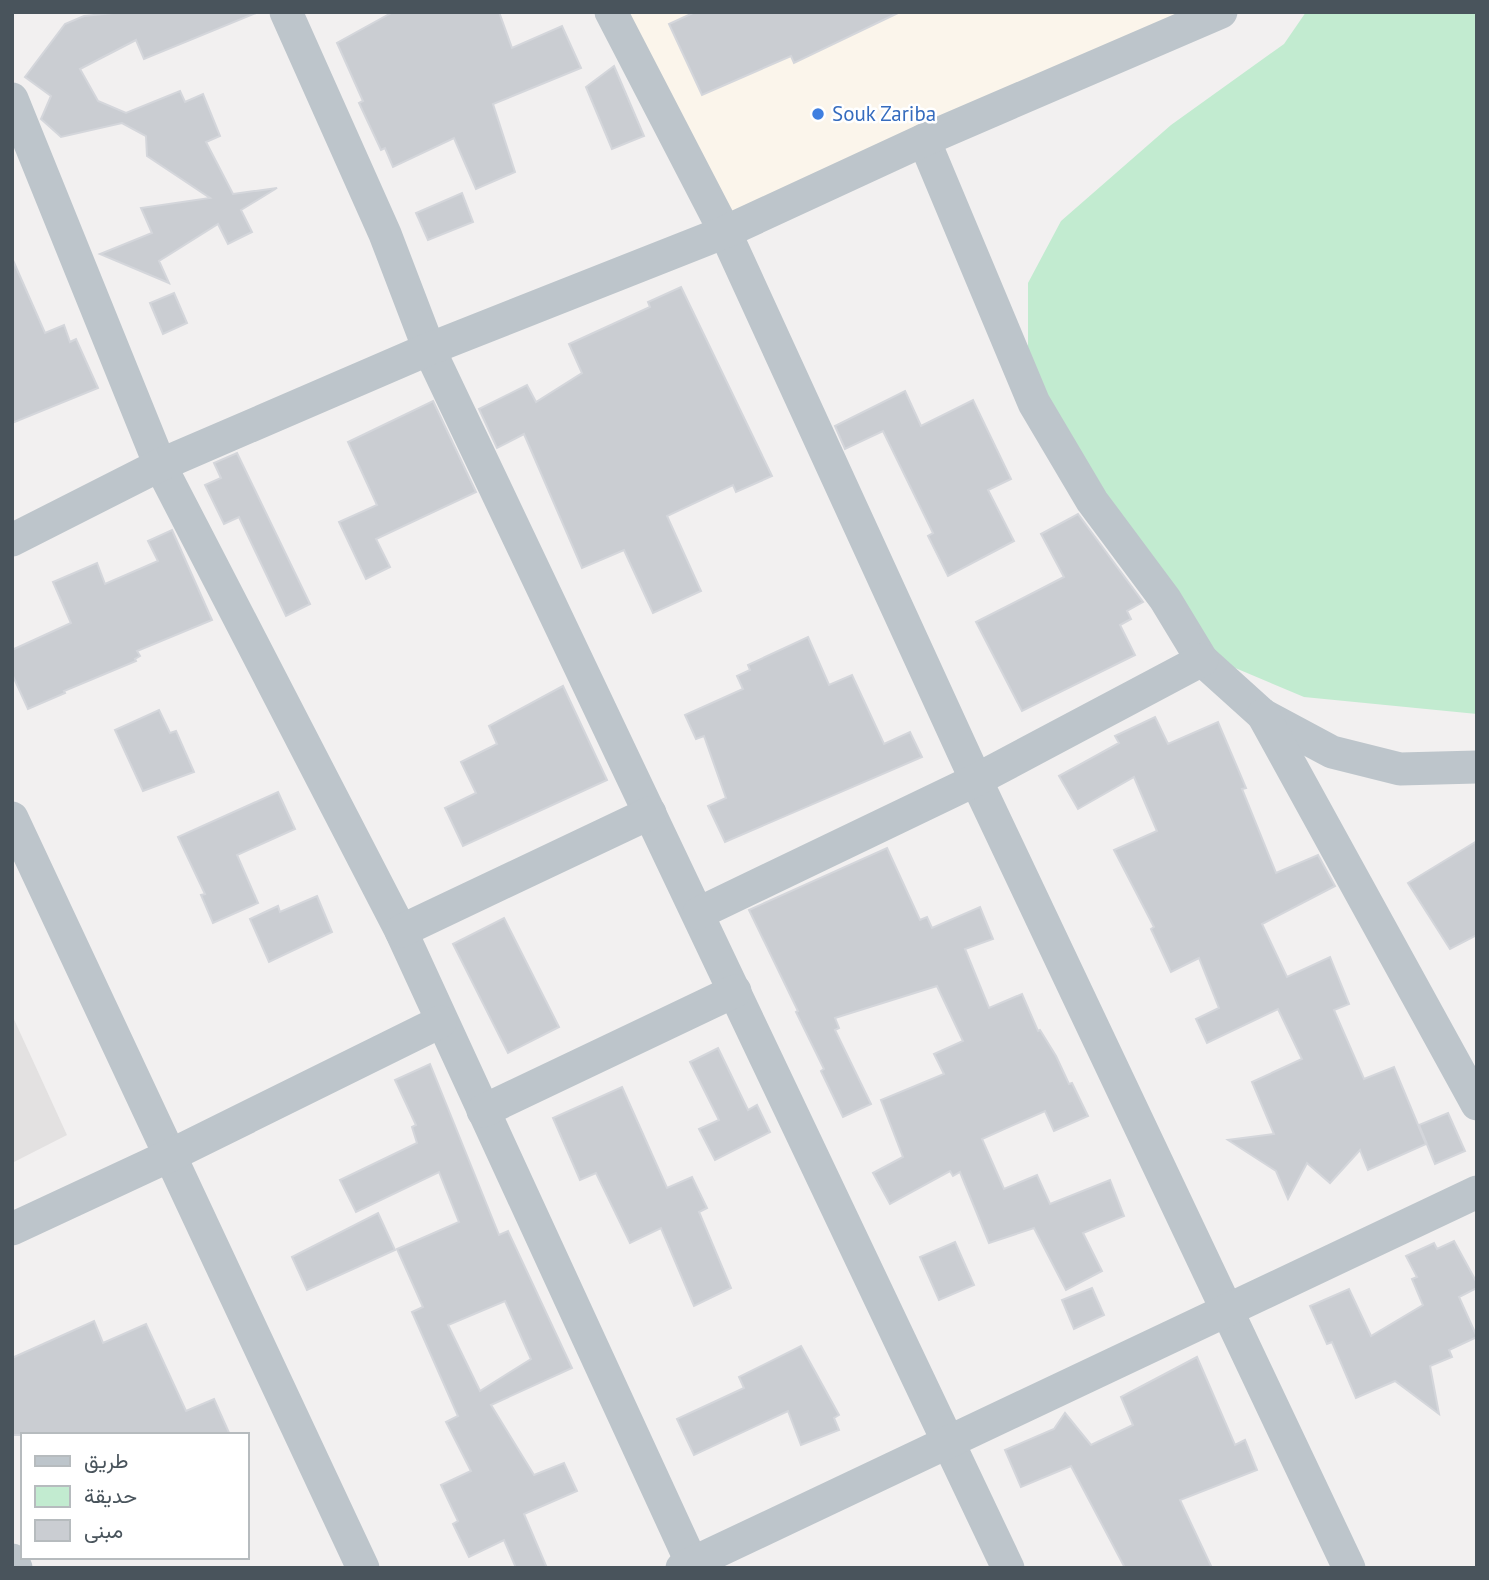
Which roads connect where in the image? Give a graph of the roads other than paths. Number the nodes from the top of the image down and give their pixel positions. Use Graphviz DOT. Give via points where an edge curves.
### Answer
graph roads {
  1 [pos="286,12"];
  2 [pos="611,12"];
  3 [pos="1221,12"];
  4 [pos="12,99"];
  5 [pos="924,140"];
  6 [pos="725,232"];
  7 [pos="429,349"];
  8 [pos="160,466"];
  9 [pos="12,540"];
  10 [pos="1202,660"];
  11 [pos="1263,715"];
  12 [pos="1477,767"];
  13 [pos="976,780"];
  14 [pos="650,813"];
  15 [pos="12,818"];
  16 [pos="699,913"];
  17 [pos="401,931"];
  18 [pos="735,991"];
  19 [pos="440,1022"];
  20 [pos="1477,1104"];
  21 [pos="483,1111"];
  22 [pos="171,1154"];
  23 [pos="1477,1192"];
  24 [pos="12,1229"];
  25 [pos="1229,1311"];
  26 [pos="947,1443"];
  27 [pos="12,1560"];
  28 [pos="689,1566"];
  29 [pos="16,1568"];
  30 [pos="363,1568"];
  31 [pos="1008,1568"];
  32 [pos="1349,1568"];
  1 -- 7 [label="street" via="385,234"];
  2 -- 6 [label="street"];
  3 -- 5 [label="street"];
  4 -- 8 [label="street"];
  5 -- 6 [label="street"];
  5 -- 10 [label="street" via="1034,403 1092,501 1165,599"];
  6 -- 7 [label="street"];
  6 -- 13 [label="street"];
  7 -- 8 [label="street"];
  7 -- 14 [label="street"];
  8 -- 9 [label="street"];
  8 -- 17 [label="street"];
  10 -- 11 [label="street"];
  10 -- 13 [label="street"];
  11 -- 12 [label="street" via="1332,752 1400,769"];
  11 -- 20 [label="street"];
  13 -- 16 [label="street"];
  13 -- 25 [label="street"];
  14 -- 16 [label="street"];
  14 -- 17 [label="street"];
  15 -- 22 [label="street"];
  16 -- 18 [label="street"];
  17 -- 19 [label="street"];
  18 -- 21 [label="street"];
  18 -- 26 [label="street"];
  19 -- 21 [label="street"];
  19 -- 22 [label="street"];
  21 -- 28 [label="street"];
  22 -- 24 [label="street"];
  22 -- 30 [label="street"];
  23 -- 25 [label="street"];
  25 -- 26 [label="street"];
  25 -- 32 [label="street"];
  26 -- 28 [label="street"];
  26 -- 31 [label="street"];
  27 -- 29 [label="street"];
}
